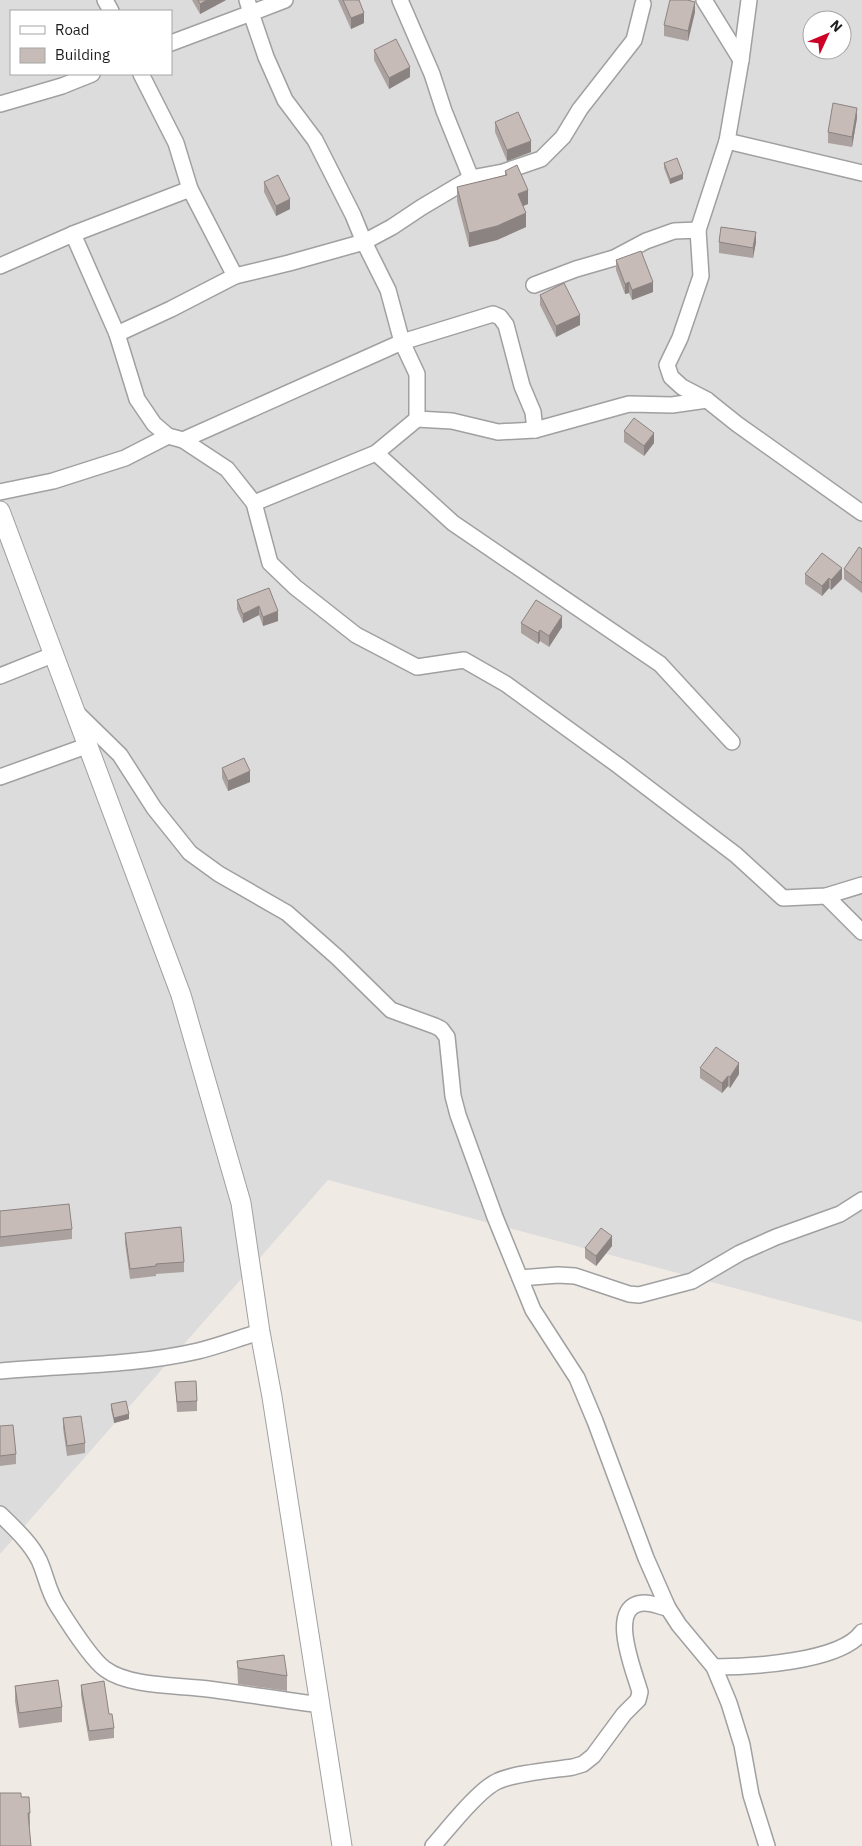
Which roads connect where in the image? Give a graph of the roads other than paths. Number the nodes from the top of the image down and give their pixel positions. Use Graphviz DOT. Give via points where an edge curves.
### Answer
graph roads {
  1 [pos="285,0"];
  2 [pos="400,0"];
  3 [pos="704,0"];
  4 [pos="749,0"];
  5 [pos="643,4"];
  6 [pos="249,6"];
  7 [pos="172,43"];
  8 [pos="741,60"];
  9 [pos="90,75"];
  10 [pos="142,75"];
  11 [pos="0,104"];
  12 [pos="727,141"];
  13 [pos="862,173"];
  14 [pos="471,178"];
  15 [pos="190,189"];
  16 [pos="698,230"];
  17 [pos="73,234"];
  18 [pos="364,242"];
  19 [pos="0,266"];
  20 [pos="235,276"];
  21 [pos="534,285"];
  22 [pos="117,334"];
  23 [pos="402,342"];
  24 [pos="707,400"];
  25 [pos="416,418"];
  26 [pos="535,430"];
  27 [pos="175,438"];
  28 [pos="376,453"];
  29 [pos="0,492"];
  30 [pos="254,503"];
  31 [pos="0,511"];
  32 [pos="862,513"];
  33 [pos="55,654"];
  34 [pos="0,676"];
  35 [pos="76,712"];
  36 [pos="732,742"];
  37 [pos="89,745"];
  38 [pos="0,777"];
  39 [pos="862,885"];
  40 [pos="826,896"];
  41 [pos="862,932"];
  42 [pos="862,1200"];
  43 [pos="520,1278"];
  44 [pos="260,1332"];
  45 [pos="0,1371"];
  46 [pos="0,1514"];
  47 [pos="668,1608"];
  48 [pos="862,1632"];
  49 [pos="714,1667"];
  50 [pos="321,1705"];
  51 [pos="342,1846"];
  52 [pos="433,1846"];
  53 [pos="767,1846"];
  1 -- 6 [label="street"];
  2 -- 14 [label="street"];
  3 -- 8 [label="street"];
  4 -- 8 [label="street"];
  5 -- 14 [label="street" via="634,40 580,110 563,138 540,159 503,172"];
  6 -- 7 [label="street"];
  6 -- 18 [label="street" via="285,100 315,140"];
  8 -- 12 [label="street"];
  9 -- 11 [label="street"];
  10 -- 15 [label="street" via="176,143"];
  12 -- 13 [label="street"];
  12 -- 16 [label="street"];
  14 -- 18 [label="street"];
  15 -- 17 [label="street"];
  15 -- 20 [label="street"];
  16 -- 21 [label="street" via="674,230 614,258"];
  16 -- 24 [label="street" via="701,276 680,338 667,364 671,377 682,387"];
  17 -- 19 [label="street"];
  17 -- 22 [label="street"];
  18 -- 20 [label="street"];
  18 -- 23 [label="street" via="388,290"];
  20 -- 22 [label="street"];
  22 -- 27 [label="street" via="137,399 154,424"];
  23 -- 25 [label="street" via="417,374"];
  23 -- 26 [label="street" via="493,314 500,318 506,325 522,386 533,412"];
  23 -- 27 [label="street"];
  24 -- 26 [label="street" via="672,405 629,404"];
  24 -- 32 [label="street"];
  25 -- 26 [label="street" via="452,421 498,432"];
  25 -- 28 [label="street"];
  27 -- 29 [label="street" via="53,481"];
  27 -- 30 [label="street" via="227,470"];
  28 -- 30 [label="street"];
  28 -- 36 [label="street" via="453,523 660,664"];
  30 -- 40 [label="street" via="270,563 294,587 356,635 417,667 464,660 506,684 634,777 736,855 783,898"];
  31 -- 33 [label="street"];
  33 -- 34 [label="street"];
  33 -- 35 [label="street"];
  35 -- 37 [label="street"];
  35 -- 43 [label="street" via="120,755 154,808 190,853 219,874 287,913 391,1010 435,1026 444,1033 458,1116"];
  37 -- 38 [label="street"];
  37 -- 44 [label="street" via="184,1004 241,1203"];
  39 -- 40 [label="street"];
  40 -- 41 [label="street"];
  42 -- 43 [label="street" via="840,1214 776,1236 692,1281 668,1288 629,1294 575,1276"];
  43 -- 47 [label="street" via="532,1310 577,1378"];
  44 -- 45 [label="street" via="198,1351 169,1356 96,1365"];
  44 -- 50 [label="street"];
  46 -- 50 [label="street" via="33,1550 56,1604 98,1663 113,1674 150,1683"];
  47 -- 49 [label="street"];
  47 -- 52 [label="street" via="644,1603 628,1613 624,1637 640,1692 638,1700 593,1756 583,1764 497,1781 484,1790"];
  48 -- 49 [label="street" via="844,1648 817,1656 742,1667"];
  49 -- 53 [label="street" via="742,1745 751,1795"];
  50 -- 51 [label="street"];
}
